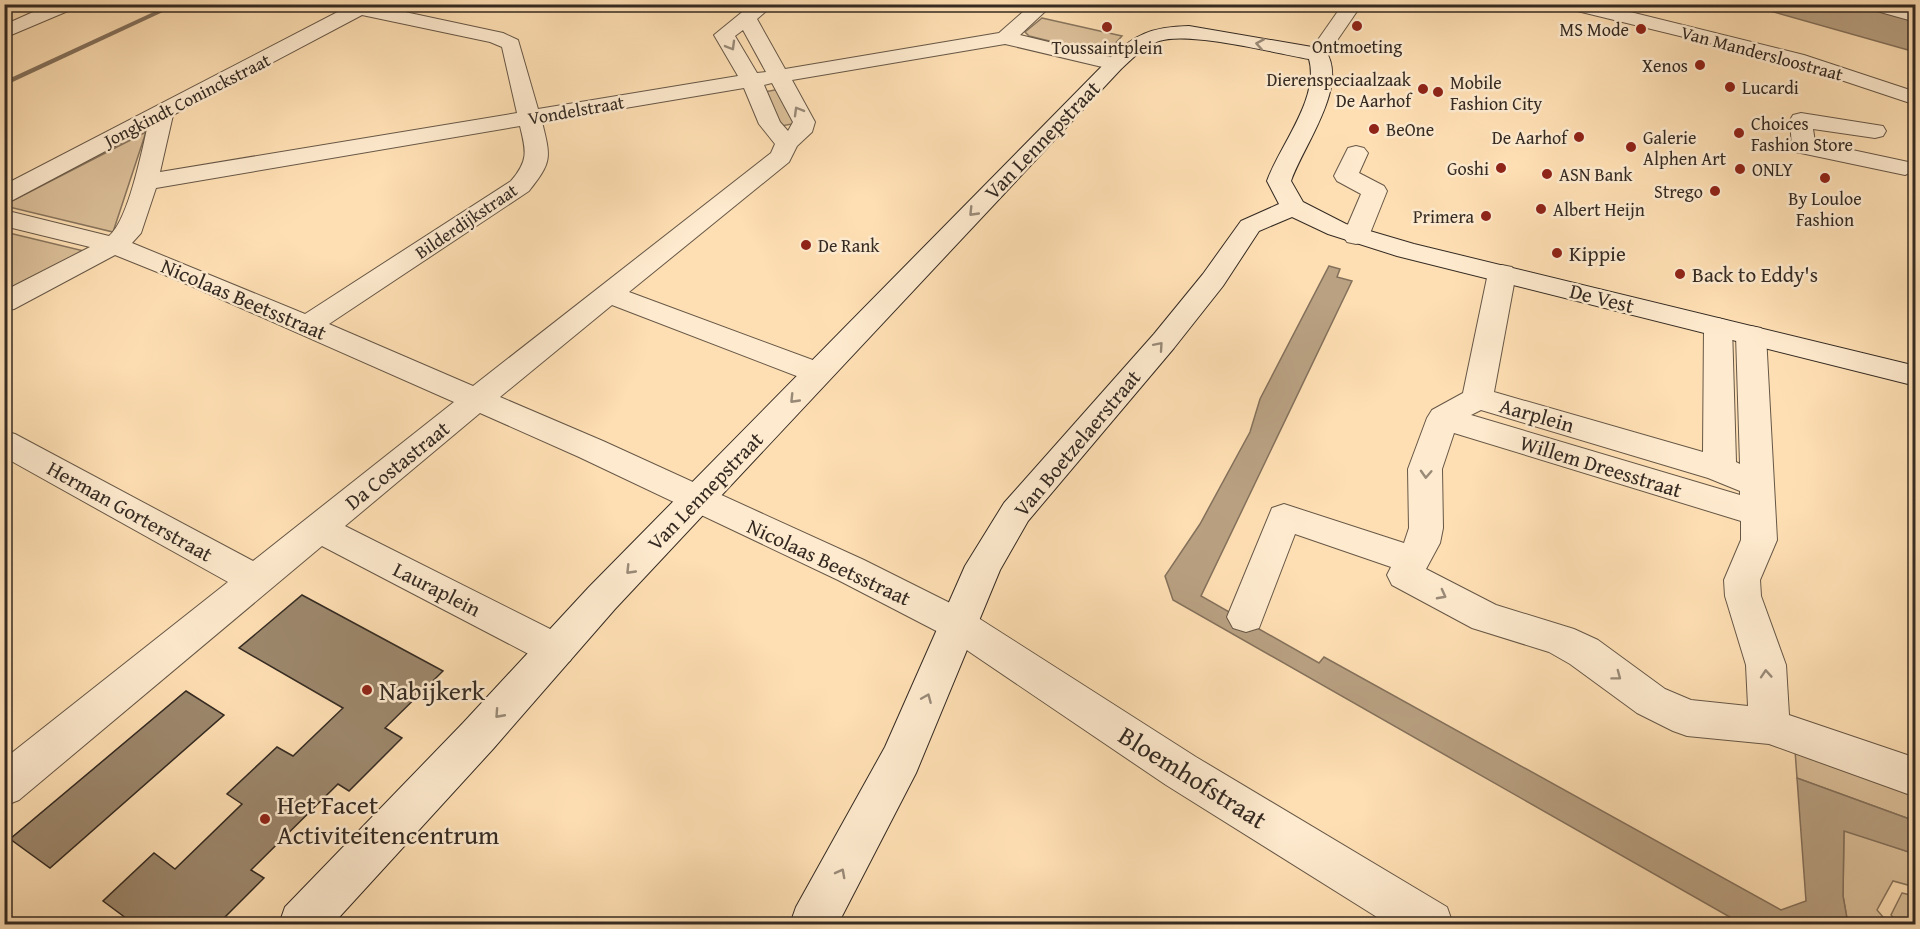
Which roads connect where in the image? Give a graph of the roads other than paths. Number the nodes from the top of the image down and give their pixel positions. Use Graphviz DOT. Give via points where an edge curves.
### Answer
graph roads {
  1 [pos="68,4"];
  2 [pos="728,4"];
  3 [pos="1044,4"];
  4 [pos="1353,4"];
  5 [pos="1572,4"];
  6 [pos="1654,4"];
  7 [pos="1873,4"];
  8 [pos="365,7"];
  9 [pos="754,11"];
  10 [pos="1916,16"];
  11 [pos="1643,22"];
  12 [pos="4,32"];
  13 [pos="1005,38"];
  14 [pos="1318,54"];
  15 [pos="1115,64"];
  16 [pos="777,75"];
  17 [pos="751,80"];
  18 [pos="1916,99"];
  19 [pos="163,112"];
  20 [pos="530,118"];
  21 [pos="1875,131"];
  22 [pos="787,143"];
  23 [pos="1356,153"];
  24 [pos="1905,168"];
  25 [pos="146,182"];
  26 [pos="4,195"];
  27 [pos="1293,207"];
  28 [pos="4,218"];
  29 [pos="1356,236"];
  30 [pos="114,244"];
  31 [pos="1502,273"];
  32 [pos="608,294"];
  33 [pos="4,303"];
  34 [pos="307,326"];
  35 [pos="1718,327"];
  36 [pos="1751,335"];
  37 [pos="818,373"];
  38 [pos="1916,376"];
  39 [pos="1477,398"];
  40 [pos="477,399"];
  41 [pos="1720,402"];
  42 [pos="1443,418"];
  43 [pos="1760,419"];
  44 [pos="4,442"];
  45 [pos="1720,469"];
  46 [pos="1758,499"];
  47 [pos="698,500"];
  48 [pos="319,529"];
  49 [pos="1413,560"];
  50 [pos="256,580"];
  51 [pos="1246,617"];
  52 [pos="959,625"];
  53 [pos="556,650"];
  54 [pos="1769,726"];
  55 [pos="1916,778"];
  56 [pos="4,786"];
  57 [pos="302,924"];
  58 [pos="813,924"];
  59 [pos="1430,924"];
  1 -- 12 [label="street"];
  2 -- 9 [label="street"];
  3 -- 13 [label="street"];
  4 -- 14 [label="street"];
  5 -- 11 [label="street, Van Mandersloostraat"];
  6 -- 11 [label="street"];
  7 -- 10 [label="street"];
  8 -- 19 [label="street, Jongkindt Coninckstraat"];
  8 -- 20 [label="street, Bilderdijkstraat" via="496,37 511,44"];
  9 -- 16 [label="street"];
  9 -- 17 [label="street, one-way" via="724,35"];
  11 -- 18 [label="street, Van Mandersloostraat" via="1797,59"];
  13 -- 15 [label="street"];
  13 -- 16 [label="street, Vondelstraat"];
  14 -- 15 [label="street, one-way" via="1207,34 1169,32 1146,37"];
  14 -- 27 [label="street" via="1322,62 1321,82 1311,116 1279,181"];
  15 -- 37 [label="street, Van Lennepstraat, one-way"];
  16 -- 17 [label="street, Vondelstraat"];
  22 -- 16 [label="street, Da Costastraat, one-way" via="801,132 804,122"];
  17 -- 20 [label="street, Vondelstraat"];
  17 -- 22 [label="street" via="770,124"];
  19 -- 25 [label="street"];
  19 -- 26 [label="street, Jongkindt Coninckstraat"];
  20 -- 25 [label="street, Vondelstraat"];
  20 -- 34 [label="street, Bilderdijkstraat" via="538,153 533,170 520,186"];
  21 -- 24 [label="street" via="1802,120 1804,147"];
  22 -- 32 [label="street, Da Costastraat" via="781,157"];
  23 -- 29 [label="street" via="1346,176 1375,191"];
  25 -- 30 [label="street" via="128,233"];
  27 -- 29 [label="street, De Vest"];
  52 -- 27 [label="street, Van Boetzelaerstraat, one-way" via="983,566 1016,512 1164,341 1250,226"];
  28 -- 30 [label="street, Nicolaas Beetsstraat"];
  29 -- 31 [label="street, De Vest"];
  30 -- 33 [label="street"];
  30 -- 34 [label="street, Nicolaas Beetsstraat"];
  31 -- 35 [label="street, De Vest"];
  31 -- 39 [label="street, Aarplein"];
  32 -- 37 [label="street"];
  32 -- 40 [label="street, Da Costastraat"];
  34 -- 40 [label="street, Nicolaas Beetsstraat"];
  35 -- 36 [label="street, De Vest"];
  35 -- 41 [label="street"];
  36 -- 38 [label="street, De Vest"];
  36 -- 43 [label="street"];
  37 -- 47 [label="street, Van Lennepstraat, one-way"];
  39 -- 42 [label="street"];
  39 -- 45 [label="street, Aarplein"];
  40 -- 47 [label="street"];
  40 -- 48 [label="street, Da Costastraat"];
  41 -- 43 [label="street"];
  41 -- 45 [label="street"];
  42 -- 46 [label="street, Willem Dreesstraat"];
  42 -- 49 [label="street, one-way" via="1425,469 1426,528"];
  43 -- 46 [label="street"];
  44 -- 50 [label="street, Herman Gorterstraat"];
  45 -- 46 [label="street, Aarplein"];
  54 -- 46 [label="street, one-way" via="1766,665 1743,596 1742,580 1760,540"];
  47 -- 52 [label="street, Nicolaas Beetsstraat"];
  47 -- 53 [label="street, Van Lennepstraat, one-way"];
  48 -- 50 [label="street, Da Costastraat"];
  48 -- 53 [label="street, Lauraplein"];
  49 -- 51 [label="street" via="1284,517"];
  49 -- 54 [label="street, one-way" via="1405,575 1485,617 1560,639 1651,701 1687,718"];
  50 -- 56 [label="street, Da Costastraat"];
  58 -- 52 [label="street, Van Boetzelaerstraat, one-way" via="901,759"];
  52 -- 59 [label="street, Bloemhofstraat" via="1182,771"];
  53 -- 57 [label="street, Van Lennepstraat, one-way"];
  54 -- 55 [label="street"];
}
